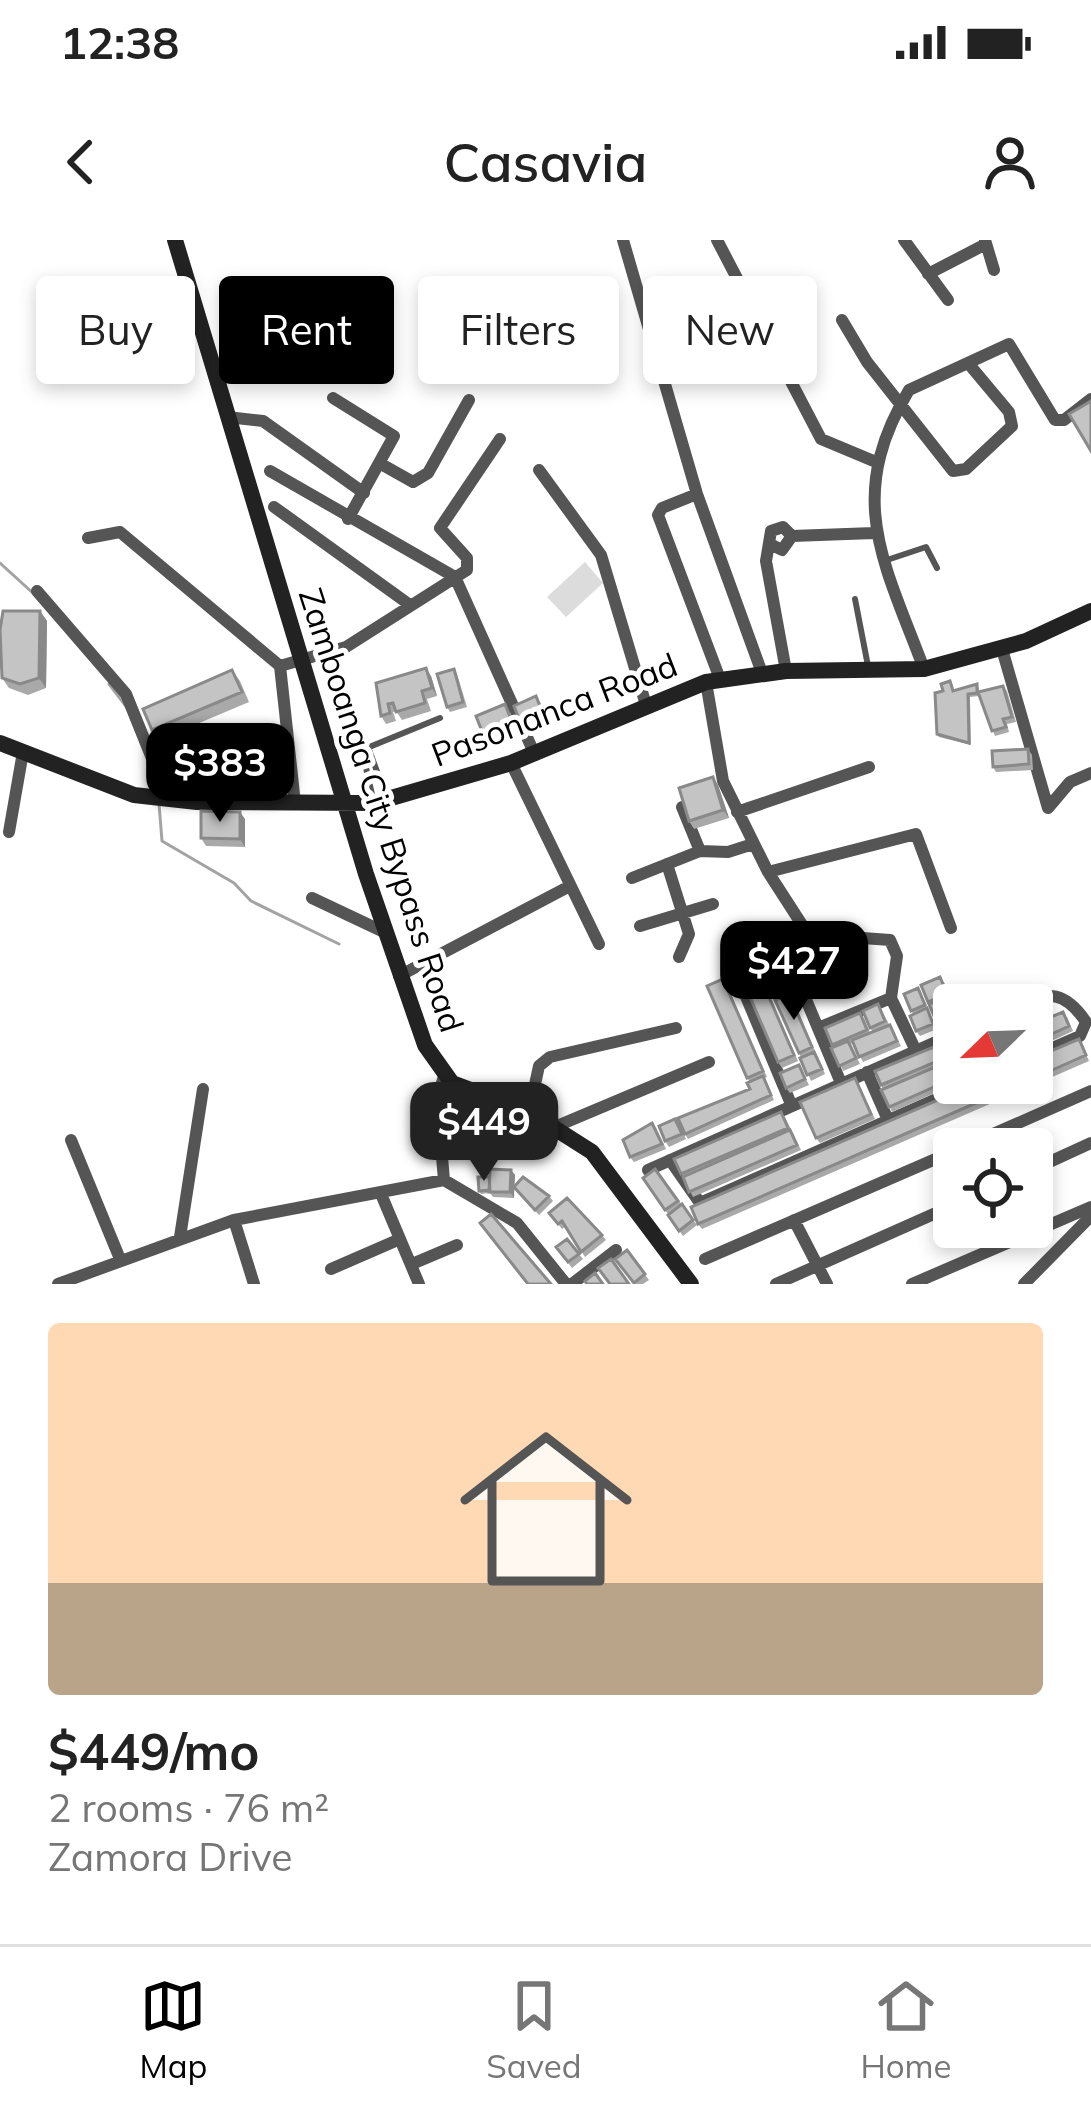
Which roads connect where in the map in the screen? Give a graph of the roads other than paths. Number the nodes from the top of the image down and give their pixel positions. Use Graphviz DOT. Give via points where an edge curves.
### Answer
graph roads {
  1 [pos="175,240"];
  2 [pos="623,240"];
  3 [pos="717,240"];
  4 [pos="904,240"];
  5 [pos="985,242"];
  6 [pos="994,270"];
  7 [pos="928,274"];
  8 [pos="948,300"];
  9 [pos="842,320"];
  10 [pos="968,363"];
  11 [pos="333,398"];
  12 [pos="1091,399"];
  13 [pos="469,400"];
  14 [pos="901,404"];
  15 [pos="227,417"];
  16 [pos="500,439"];
  17 [pos="875,462"];
  18 [pos="381,464"];
  19 [pos="538,470"];
  20 [pos="270,471"];
  21 [pos="364,493"];
  22 [pos="698,494"];
  23 [pos="274,507"];
  24 [pos="348,519"];
  25 [pos="874,533"];
  26 [pos="88,538"];
  27 [pos="884,561"];
  28 [pos="937,568"];
  29 [pos="455,578"];
  30 [pos="37,591"];
  31 [pos="855,599"];
  32 [pos="410,605"];
  33 [pos="1091,611"];
  34 [pos="1002,649"];
  35 [pos="301,662"];
  36 [pos="280,666"];
  37 [pos="924,669"];
  38 [pos="868,670"];
  39 [pos="786,671"];
  40 [pos="762,673"];
  41 [pos="713,680"];
  42 [pos="646,705"];
  43 [pos="440,718"];
  44 [pos="0,743"];
  45 [pos="23,752"];
  46 [pos="535,754"];
  47 [pos="511,764"];
  48 [pos="869,767"];
  49 [pos="1091,773"];
  50 [pos="168,799"];
  51 [pos="381,801"];
  52 [pos="295,803"];
  53 [pos="345,805"];
  54 [pos="682,807"];
  55 [pos="737,812"];
  56 [pos="9,832"];
  57 [pos="753,844"];
  58 [pos="700,851"];
  59 [pos="667,864"];
  60 [pos="768,872"];
  61 [pos="632,878"];
  62 [pos="568,887"];
  63 [pos="312,898"];
  64 [pos="713,904"];
  65 [pos="683,913"];
  66 [pos="640,926"];
  67 [pos="951,928"];
  68 [pos="384,932"];
  69 [pos="599,944"];
  70 [pos="679,957"];
  71 [pos="399,976"];
  72 [pos="742,987"];
  73 [pos="802,990"];
  74 [pos="1053,996"];
  75 [pos="891,998"];
  76 [pos="676,1028"];
  77 [pos="818,1028"];
  78 [pos="933,1044"];
  79 [pos="1053,1048"];
  80 [pos="916,1052"];
  81 [pos="710,1062"];
  82 [pos="867,1072"];
  83 [pos="444,1076"];
  84 [pos="841,1083"];
  85 [pos="203,1089"];
  86 [pos="1091,1090"];
  87 [pos="933,1100"];
  88 [pos="791,1104"];
  89 [pos="529,1112"];
  90 [pos="888,1120"];
  91 [pos="557,1126"];
  92 [pos="1006,1128"];
  93 [pos="71,1140"];
  94 [pos="1091,1143"];
  95 [pos="670,1160"];
  96 [pos="933,1160"];
  97 [pos="1053,1160"];
  98 [pos="648,1170"];
  99 [pos="444,1180"];
  100 [pos="381,1194"];
  101 [pos="1091,1211"];
  102 [pos="933,1214"];
  103 [pos="234,1220"];
  104 [pos="794,1220"];
  105 [pos="180,1237"];
  106 [pos="400,1239"];
  107 [pos="457,1245"];
  108 [pos="616,1250"];
  109 [pos="121,1259"];
  110 [pos="705,1259"];
  111 [pos="412,1264"];
  112 [pos="817,1268"];
  113 [pos="331,1269"];
  114 [pos="58,1284"];
  115 [pos="254,1284"];
  116 [pos="419,1284"];
  117 [pos="569,1284"];
  118 [pos="691,1284"];
  119 [pos="776,1284"];
  120 [pos="826,1284"];
  121 [pos="912,1284"];
  122 [pos="1024,1284"];
  1 -- 15 [label="main road, Zamboanga City Bypass Road"];
  2 -- 22 [label="street"];
  3 -- 17 [label="street" via="821,439"];
  4 -- 7 [label="street"];
  5 -- 6 [label="street"];
  5 -- 7 [label="street"];
  7 -- 8 [label="street"];
  9 -- 14 [label="street"];
  10 -- 12 [label="street" via="1009,344 1055,420"];
  10 -- 14 [label="street" via="918,384"];
  10 -- 14 [label="street" via="1010,412 1012,426 966,469 949,467"];
  11 -- 18 [label="street" via="392,433"];
  13 -- 18 [label="street" via="428,473 413,482"];
  14 -- 17 [label="street"];
  15 -- 21 [label="street" via="263,421"];
  15 -- 35 [label="main road, Zamboanga City Bypass Road"];
  16 -- 29 [label="street" via="440,528 467,558 467,570"];
  17 -- 25 [label="street"];
  18 -- 21 [label="street"];
  19 -- 42 [label="street" via="601,555"];
  20 -- 24 [label="street"];
  21 -- 24 [label="street"];
  22 -- 40 [label="street"];
  22 -- 41 [label="street" via="658,515"];
  23 -- 32 [label="street"];
  24 -- 29 [label="street"];
  25 -- 27 [label="street"];
  25 -- 39 [label="street" via="792,536 782,550 770,544 766,561"];
  26 -- 36 [label="street" via="120,532"];
  27 -- 28 [label="lane" via="926,547"];
  27 -- 37 [label="street"];
  29 -- 32 [label="street"];
  29 -- 46 [label="street"];
  30 -- 50 [label="street" via="125,694"];
  31 -- 38 [label="lane"];
  32 -- 35 [label="street" via="346,646"];
  33 -- 34 [label="main road, Pasonanca Road"];
  34 -- 37 [label="main road, Pasonanca Road"];
  34 -- 49 [label="street" via="1048,808 1070,782"];
  35 -- 36 [label="street"];
  35 -- 53 [label="main road, Zamboanga City Bypass Road"];
  36 -- 52 [label="street"];
  37 -- 38 [label="main road, Pasonanca Road"];
  38 -- 39 [label="main road, Pasonanca Road"];
  39 -- 40 [label="main road, Pasonanca Road"];
  40 -- 41 [label="main road, Pasonanca Road"];
  41 -- 42 [label="main road, Pasonanca Road"];
  41 -- 55 [label="street" via="719,767"];
  42 -- 46 [label="main road, Pasonanca Road"];
  43 -- 51 [label="lane" via="367,745"];
  44 -- 45 [label="main road, Pasonanca Road"];
  45 -- 50 [label="main road, Pasonanca Road" via="106,786"];
  45 -- 56 [label="street"];
  46 -- 47 [label="main road, Pasonanca Road"];
  47 -- 51 [label="main road, Pasonanca Road"];
  47 -- 62 [label="street"];
  48 -- 55 [label="street"];
  50 -- 52 [label="main road, Pasonanca Road"];
  51 -- 53 [label="main road, Pasonanca Road"];
  52 -- 53 [label="main road, Pasonanca Road"];
  53 -- 68 [label="main road, Zamboanga City Bypass Road"];
  54 -- 58 [label="street"];
  55 -- 57 [label="street"];
  57 -- 58 [label="street"];
  57 -- 60 [label="street"];
  58 -- 59 [label="street"];
  59 -- 61 [label="street"];
  59 -- 65 [label="street"];
  60 -- 67 [label="street" via="916,834"];
  60 -- 75 [label="street" via="808,934 890,940 897,956"];
  62 -- 69 [label="street"];
  62 -- 71 [label="street"];
  63 -- 68 [label="street"];
  64 -- 65 [label="street"];
  65 -- 66 [label="street"];
  65 -- 70 [label="street" via="690,939"];
  68 -- 71 [label="main road, Zamboanga City Bypass Road"];
  71 -- 83 [label="main road, Zamboanga City Bypass Road"];
  72 -- 88 [label="street"];
  73 -- 77 [label="street"];
  74 -- 79 [label="street" via="1071,1000 1086,1022 1080,1036"];
  75 -- 77 [label="street"];
  75 -- 80 [label="street"];
  76 -- 89 [label="street" via="550,1057 539,1066"];
  77 -- 84 [label="street"];
  78 -- 80 [label="street"];
  80 -- 82 [label="street"];
  81 -- 91 [label="street"];
  82 -- 84 [label="street"];
  82 -- 90 [label="street"];
  83 -- 89 [label="main road, Zamboanga City Bypass Road"];
  83 -- 99 [label="street" via="436,1100"];
  84 -- 88 [label="street"];
  85 -- 105 [label="street"];
  86 -- 92 [label="street"];
  87 -- 90 [label="street"];
  88 -- 95 [label="street"];
  89 -- 91 [label="main road, Zamboanga City Bypass Road"];
  90 -- 95 [label="street" via="700,1203"];
  91 -- 118 [label="main road, Zamboanga City Bypass Road" via="606,1166"];
  93 -- 109 [label="street"];
  94 -- 97 [label="street"];
  95 -- 98 [label="street"];
  96 -- 104 [label="street"];
  99 -- 100 [label="street"];
  99 -- 117 [label="street" via="518,1223"];
  100 -- 103 [label="street"];
  100 -- 106 [label="street"];
  101 -- 121 [label="street"];
  101 -- 122 [label="street"];
  102 -- 112 [label="street"];
  103 -- 105 [label="street"];
  103 -- 115 [label="street"];
  104 -- 110 [label="street"];
  104 -- 112 [label="street"];
  105 -- 109 [label="street"];
  106 -- 111 [label="street"];
  106 -- 113 [label="street"];
  107 -- 111 [label="street"];
  108 -- 117 [label="street"];
  109 -- 114 [label="street"];
  111 -- 116 [label="street"];
  112 -- 119 [label="street"];
  112 -- 120 [label="street"];
}
